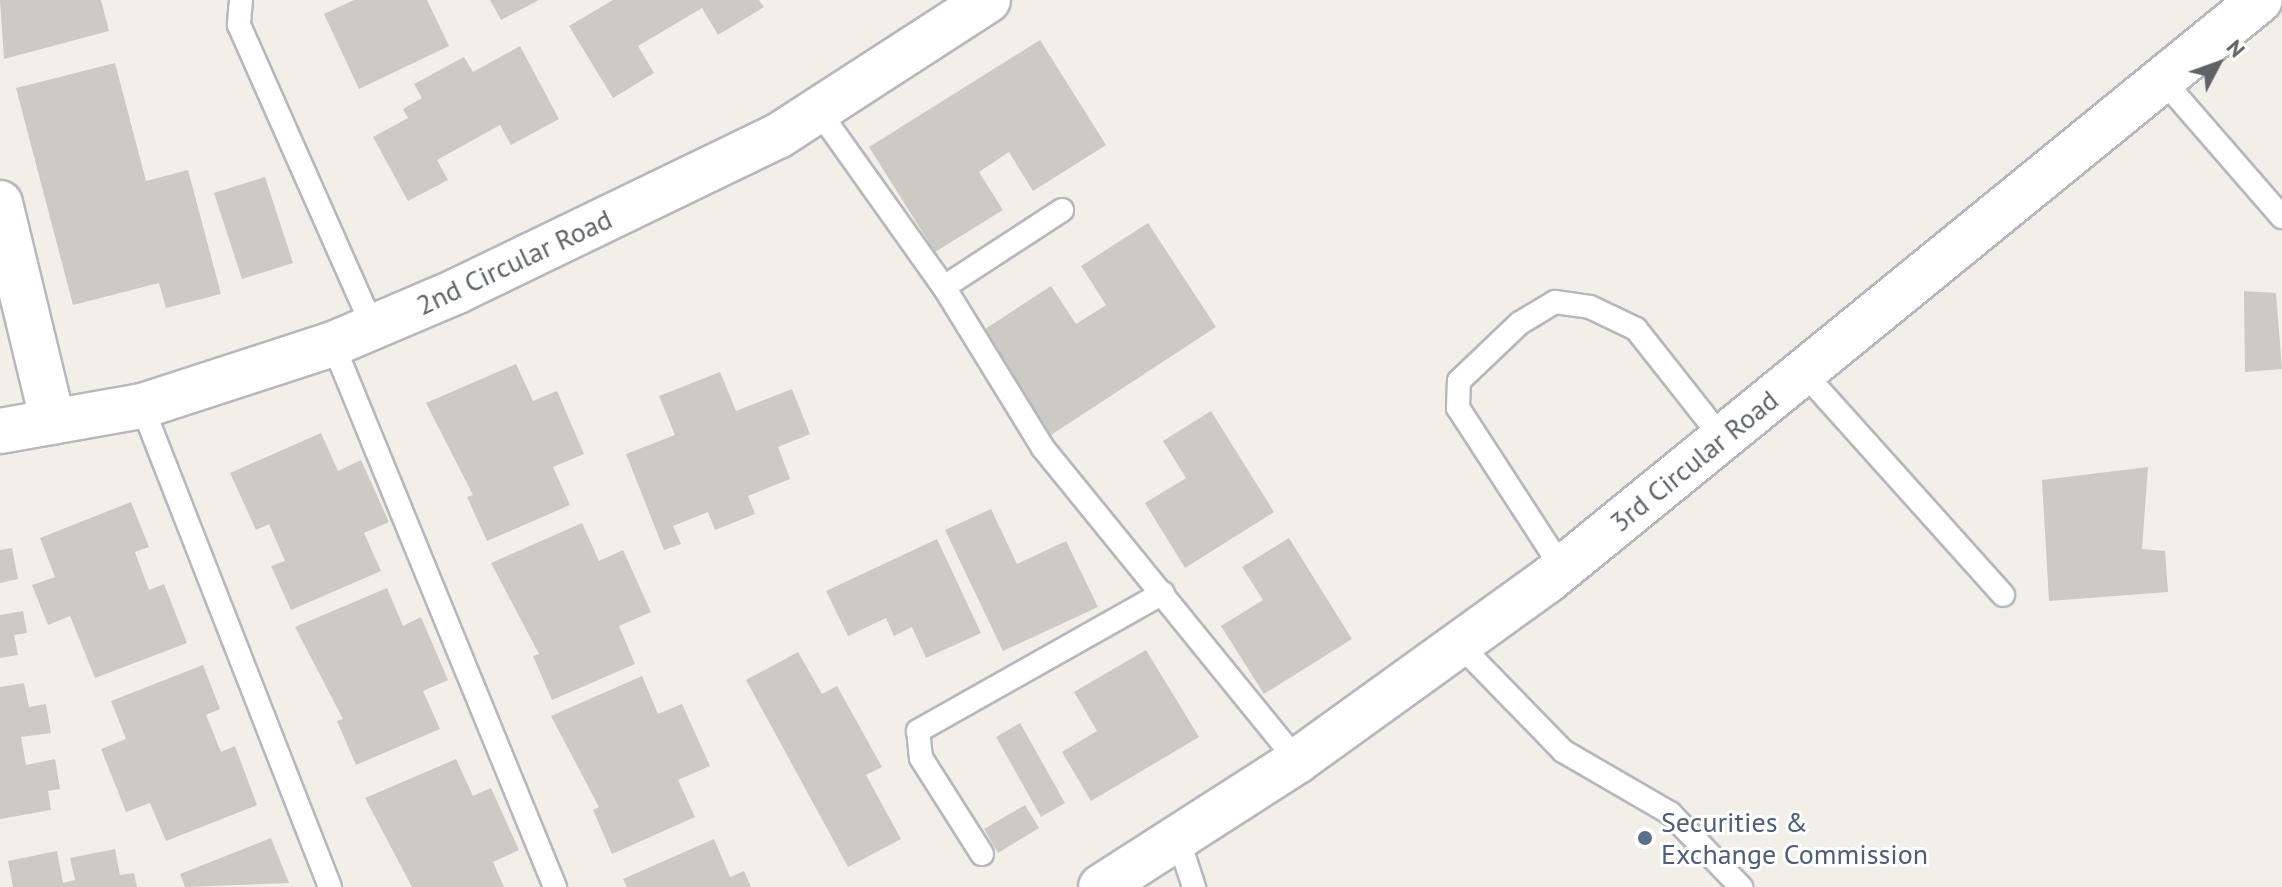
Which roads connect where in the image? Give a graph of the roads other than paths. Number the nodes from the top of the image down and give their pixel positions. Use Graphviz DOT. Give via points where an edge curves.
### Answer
graph roads {
  1 [pos="241,0"];
  2 [pos="988,0"];
  3 [pos="2260,0"];
  4 [pos="2162,79"];
  5 [pos="818,110"];
  6 [pos="0,203"];
  7 [pos="1062,210"];
  8 [pos="2282,217"];
  9 [pos="944,287"];
  10 [pos="373,327"];
  11 [pos="333,344"];
  12 [pos="1804,373"];
  13 [pos="142,406"];
  14 [pos="53,422"];
  15 [pos="0,431"];
  16 [pos="1722,438"];
  17 [pos="1562,568"];
  18 [pos="1163,593"];
  19 [pos="2003,595"];
  20 [pos="1459,644"];
  21 [pos="1297,761"];
  22 [pos="1178,838"];
  23 [pos="982,854"];
  24 [pos="330,887"];
  25 [pos="555,887"];
  26 [pos="1101,887"];
  27 [pos="1194,887"];
  28 [pos="1741,887"];
  1 -- 10 [label="lane" via="239,25"];
  2 -- 5 [label="street, 2nd Circular Road"];
  3 -- 4 [label="street, 3rd Circular Road"];
  4 -- 8 [label="lane"];
  4 -- 12 [label="street, 3rd Circular Road"];
  5 -- 9 [label="lane"];
  5 -- 10 [label="street, 2nd Circular Road" via="778,136"];
  6 -- 14 [label="street"];
  7 -- 9 [label="lane"];
  9 -- 18 [label="lane" via="1043,448"];
  10 -- 11 [label="street, 2nd Circular Road"];
  11 -- 13 [label="street, 2nd Circular Road"];
  11 -- 25 [label="lane"];
  12 -- 16 [label="street, 3rd Circular Road"];
  12 -- 19 [label="lane"];
  13 -- 14 [label="street, 2nd Circular Road"];
  13 -- 24 [label="lane"];
  14 -- 15 [label="street, 2nd Circular Road"];
  16 -- 17 [label="street, 3rd Circular Road"];
  16 -- 17 [label="lane" via="1636,329 1590,307 1555,302 1520,323 1459,381 1458,408"];
  17 -- 20 [label="street, 3rd Circular Road"];
  18 -- 21 [label="lane"];
  18 -- 23 [label="lane" via="918,731 921,758"];
  20 -- 21 [label="street, 3rd Circular Road"];
  20 -- 28 [label="lane" via="1563,751 1670,813"];
  21 -- 22 [label="street, 3rd Circular Road"];
  22 -- 26 [label="street, 3rd Circular Road"];
  22 -- 27 [label="lane"];
}
